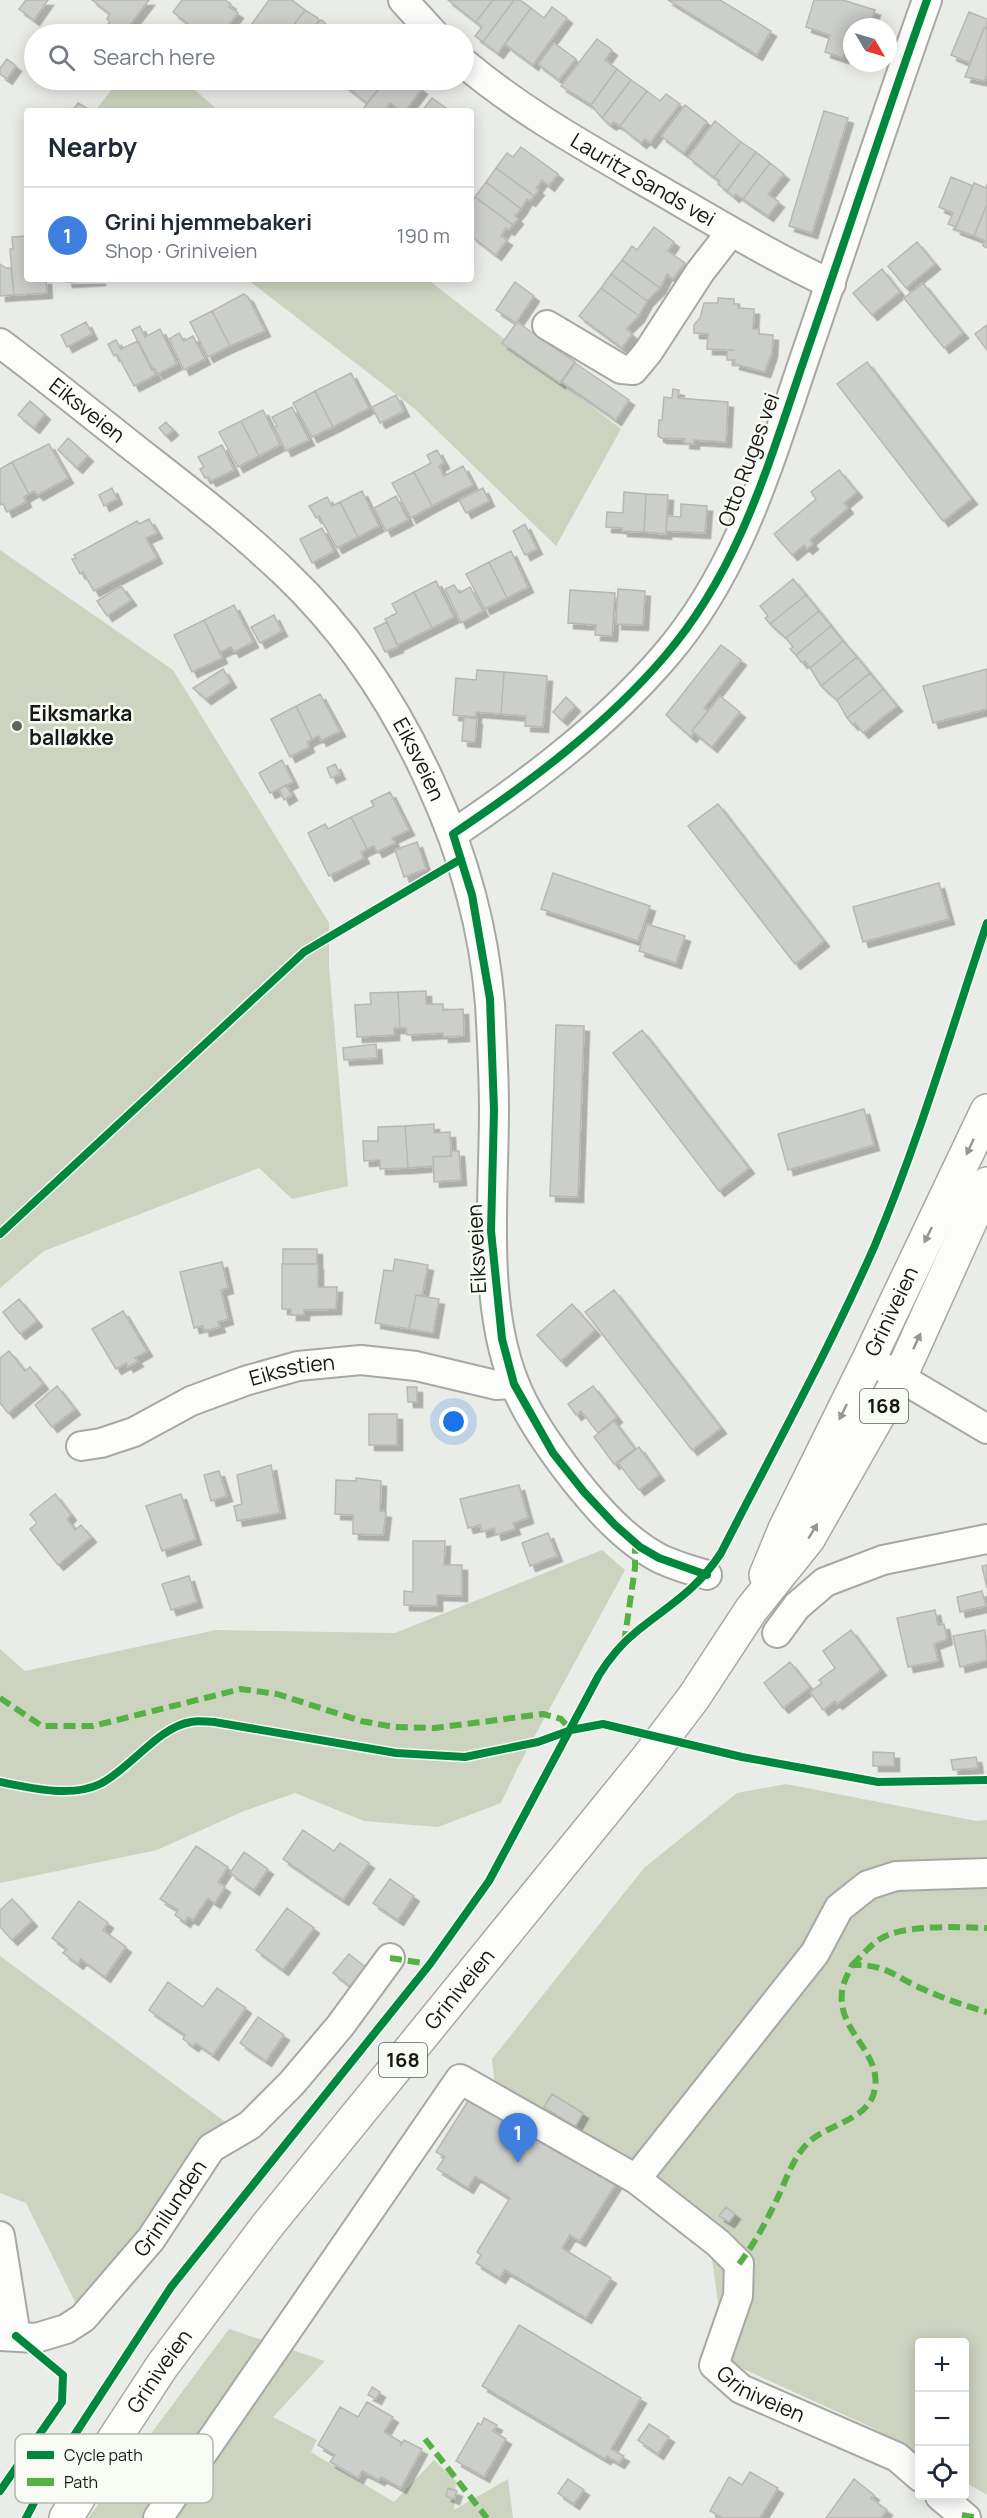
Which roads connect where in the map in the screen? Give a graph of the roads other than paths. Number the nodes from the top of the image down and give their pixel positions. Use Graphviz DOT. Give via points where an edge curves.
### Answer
graph roads {
  1 [pos="403,0"];
  2 [pos="927,0"];
  3 [pos="425,24"];
  4 [pos="474,71"];
  5 [pos="731,232"];
  6 [pos="831,284"];
  7 [pos="547,325"];
  8 [pos="0,344"];
  9 [pos="453,834"];
  10 [pos="987,1111"];
  11 [pos="987,1184"];
  12 [pos="869,1359"];
  13 [pos="900,1377"];
  14 [pos="514,1384"];
  15 [pos="987,1429"];
  16 [pos="81,1446"];
  17 [pos="987,1539"];
  18 [pos="706,1575"];
  19 [pos="751,1610"];
  20 [pos="777,1633"];
  21 [pos="987,1873"];
  22 [pos="390,1958"];
  23 [pos="636,2179"];
  24 [pos="0,2236"];
  25 [pos="8,2336"];
  26 [pos="118,2434"];
  27 [pos="213,2438"];
  28 [pos="915,2473"];
  29 [pos="945,2500"];
  30 [pos="75,2503"];
  31 [pos="168,2503"];
  32 [pos="66,2518"];
  33 [pos="158,2518"];
  34 [pos="966,2518"];
  1 -- 3 [label="street"];
  2 -- 6 [label="street, Otto Ruges vei"];
  4 -- 5 [label="street, Lauritz Sands vei" via="531,113"];
  5 -- 6 [label="street, Lauritz Sands vei"];
  5 -- 7 [label="street" via="633,370 621,369"];
  6 -- 9 [label="street, Otto Ruges vei" via="762,488 720,577 692,620 666,656 579,740 519,790"];
  8 -- 9 [label="street, Eiksveien" via="217,513 286,574 339,633 383,694 430,780"];
  9 -- 14 [label="street, Eiksveien" via="472,895 490,999 494,1110 491,1231 502,1339"];
  10 -- 12 [label="main road, Griniveien / 168, one-way"];
  13 -- 11 [label="main road, Griniveien / 168, one-way"];
  12 -- 13 [label="street"];
  12 -- 19 [label="main road, Griniveien / 168, one-way" via="785,1529"];
  13 -- 15 [label="street"];
  19 -- 13 [label="main road, Griniveien / 168, one-way" via="808,1539"];
  14 -- 16 [label="street, Eiksstien" via="496,1385 416,1366 361,1360 298,1366 191,1401 134,1432"];
  14 -- 18 [label="street, Eiksveien" via="553,1453 615,1525 659,1558"];
  17 -- 20 [label="street" via="883,1560 825,1582 797,1606"];
  19 -- 26 [label="main road, Griniveien / 168" via="647,1760 253,2244 162,2366"];
  21 -- 23 [label="street" via="896,1876 868,1885 838,1908 815,1953"];
  22 -- 25 [label="street, Grinilunden" via="292,2083 250,2126 211,2148 151,2239 83,2318 66,2329 36,2338"];
  23 -- 27 [label="street" via="459,2079"];
  23 -- 28 [label="street, Griniveien" via="740,2265 738,2296 714,2365 741,2390 897,2457"];
  24 -- 25 [label="street"];
  29 -- 34 [label="street"];
  30 -- 32 [label="main road, Griniveien / 168"];
  31 -- 33 [label="street"];
}
